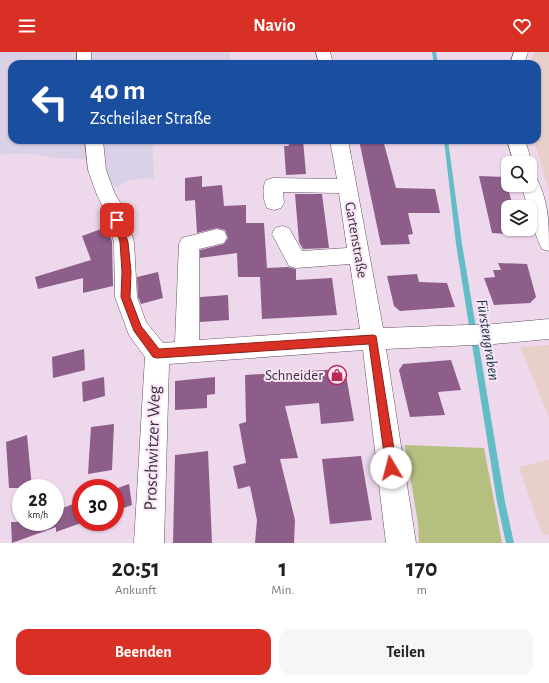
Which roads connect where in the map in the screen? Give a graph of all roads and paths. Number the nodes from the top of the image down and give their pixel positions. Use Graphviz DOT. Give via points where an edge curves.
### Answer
graph roads {
  1 [pos="94,144"];
  2 [pos="339,144"];
  3 [pos="517,144"];
  4 [pos="521,156"];
  5 [pos="346,186"];
  6 [pos="533,192"];
  7 [pos="274,203"];
  8 [pos="282,234"];
  9 [pos="217,237"];
  10 [pos="549,243"];
  11 [pos="358,254"];
  12 [pos="549,329"];
  13 [pos="373,339"];
  14 [pos="187,352"];
  15 [pos="157,354"];
  16 [pos="149,543"];
  17 [pos="402,543"];
  1 -- 15 [label="street" via="97,170 114,209 124,242 126,297 137,328"];
  2 -- 5 [label="street, Gartenstraße"];
  3 -- 4 [label="street"];
  5 -- 7 [label="street" via="273,185"];
  5 -- 11 [label="street, Gartenstraße"];
  6 -- 10 [label="street"];
  8 -- 11 [label="street" via="296,260"];
  9 -- 14 [label="street" via="189,244"];
  11 -- 13 [label="street, Gartenstraße"];
  12 -- 13 [label="street"];
  13 -- 14 [label="street"];
  13 -- 17 [label="street, Gartenstraße"];
  14 -- 15 [label="street"];
  15 -- 16 [label="street, Proschwitzer Weg"];
}
